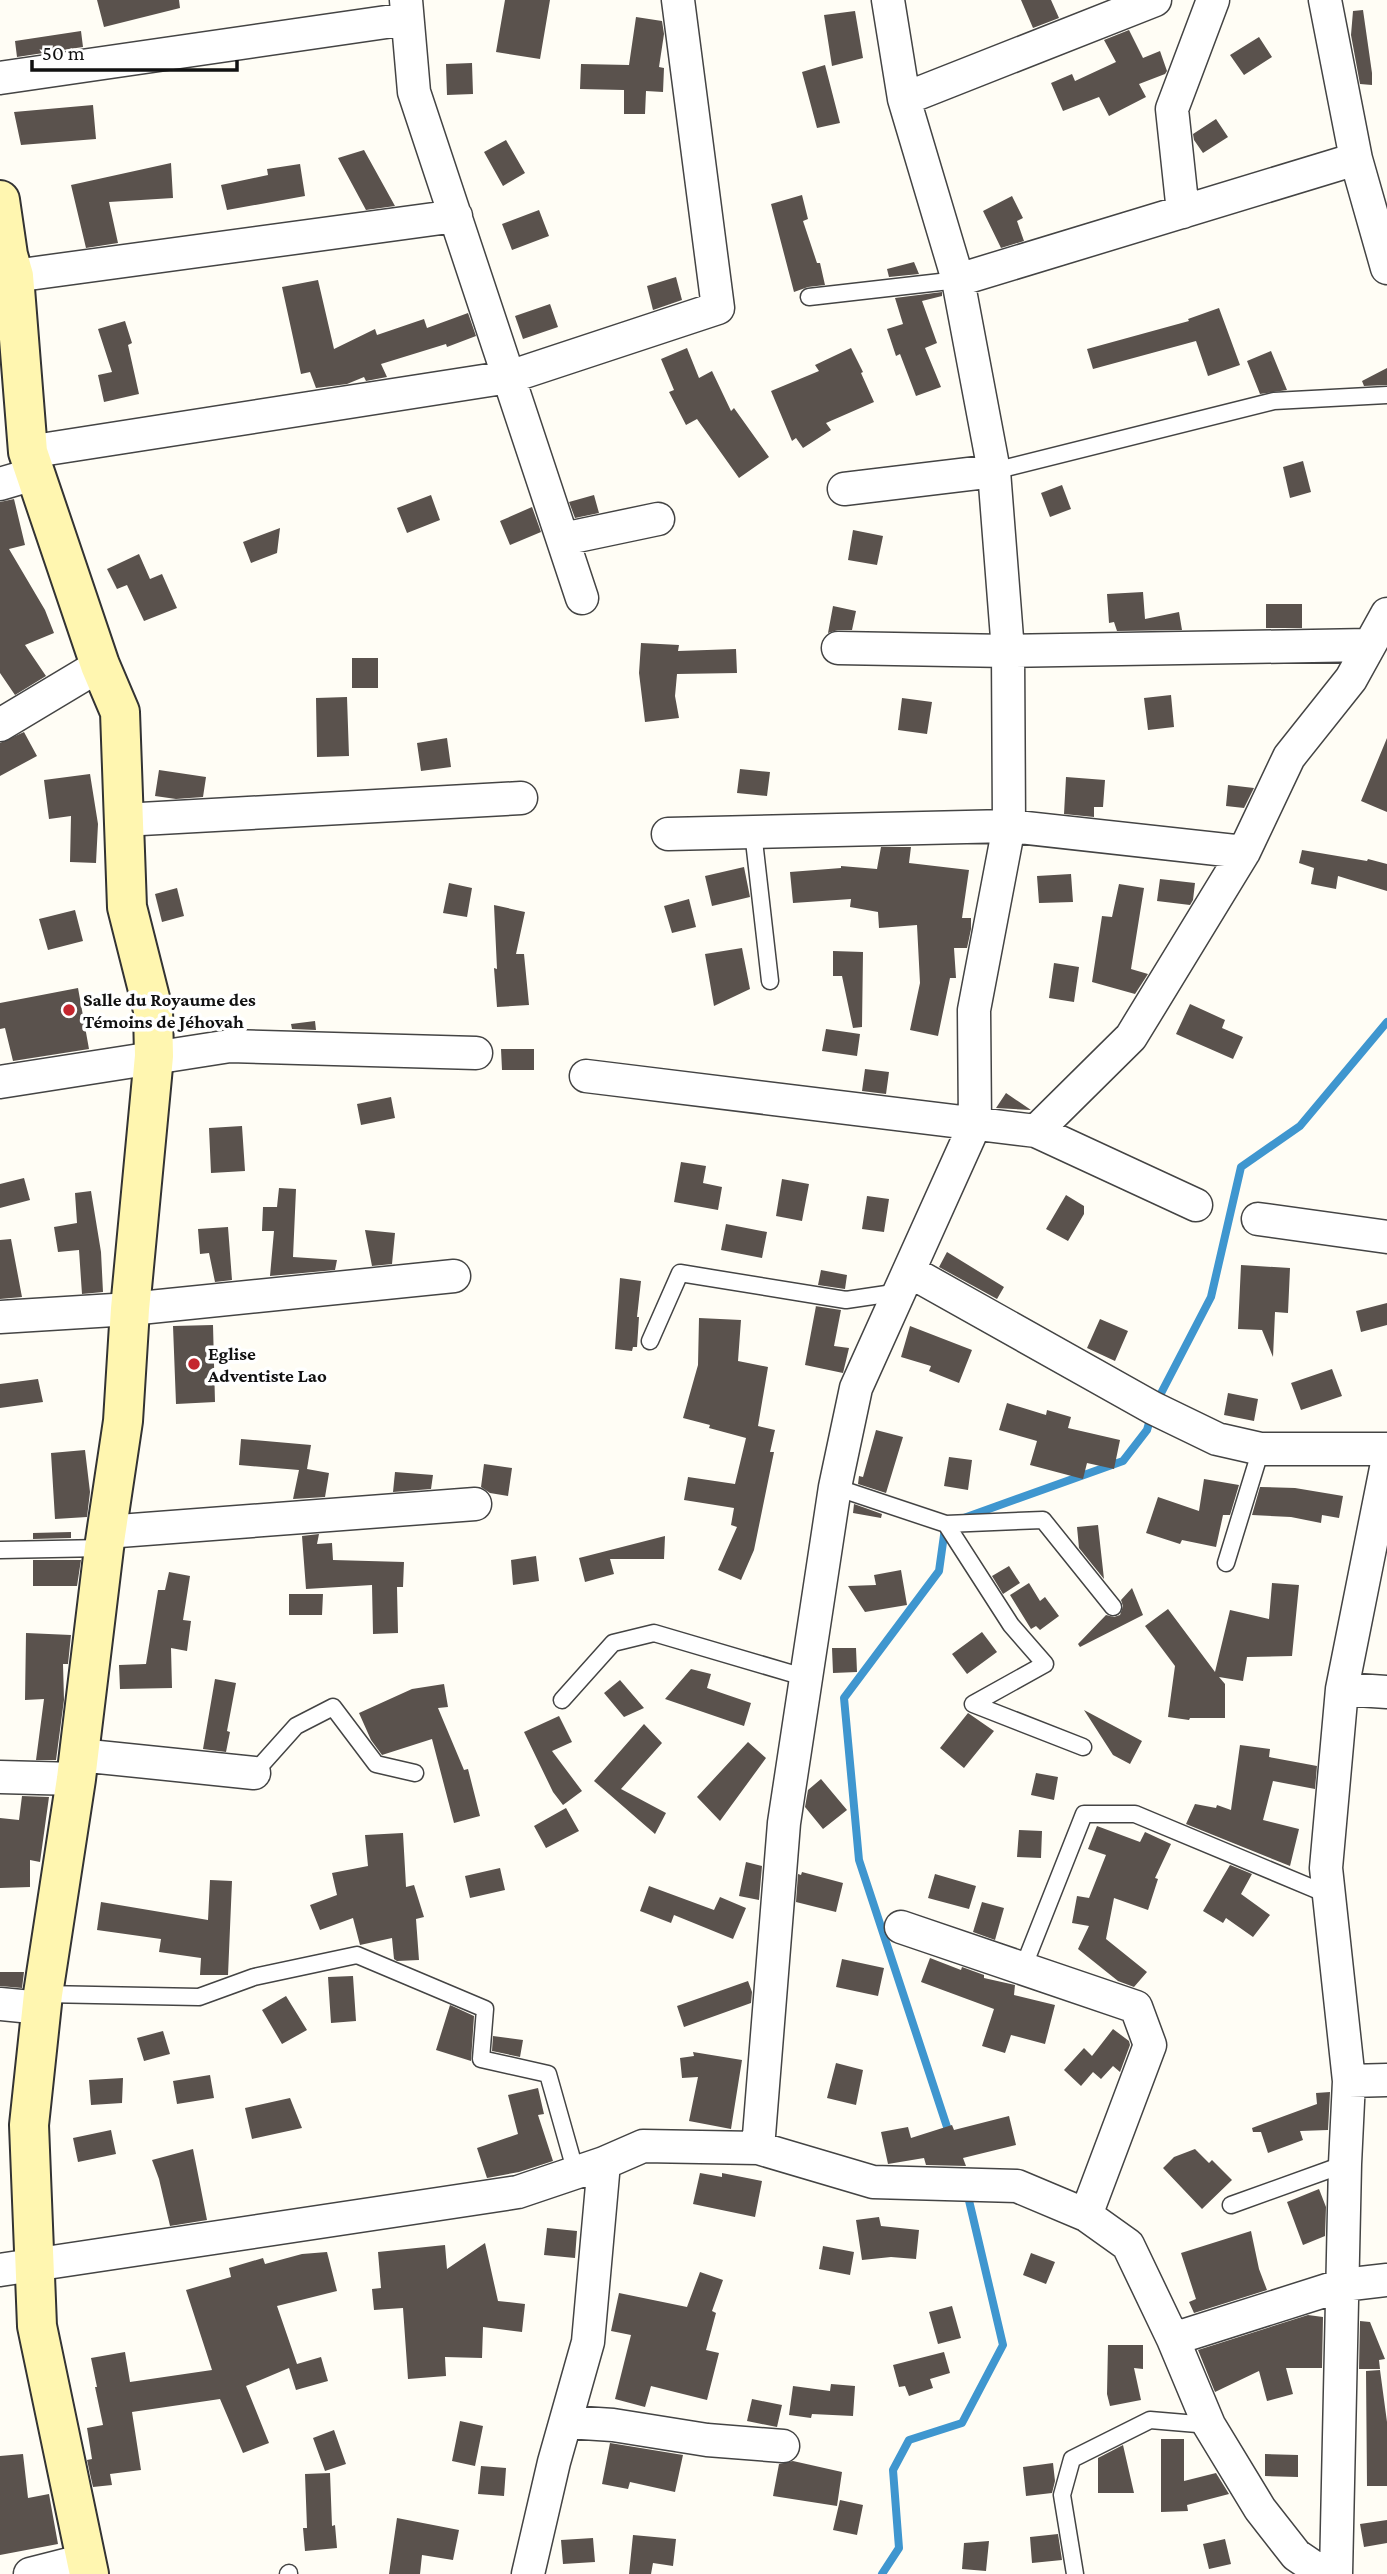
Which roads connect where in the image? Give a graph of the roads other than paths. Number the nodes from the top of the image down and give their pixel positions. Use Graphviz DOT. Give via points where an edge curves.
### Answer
graph roads {
  1 [pos="678,0"];
  2 [pos="888,0"];
  3 [pos="1155,0"];
  4 [pos="1213,0"];
  5 [pos="1325,0"];
  6 [pos="406,9"];
  7 [pos="0,78"];
  8 [pos="904,99"];
  9 [pos="1356,159"];
  10 [pos="0,200"];
  11 [pos="1183,212"];
  12 [pos="456,216"];
  13 [pos="8,263"];
  14 [pos="1387,268"];
  15 [pos="958,280"];
  16 [pos="809,297"];
  17 [pos="509,377"];
  18 [pos="1387,395"];
  19 [pos="21,470"];
  20 [pos="994,471"];
  21 [pos="844,489"];
  22 [pos="658,519"];
  23 [pos="563,539"];
  24 [pos="582,598"];
  25 [pos="1387,614"];
  26 [pos="1369,645"];
  27 [pos="838,648"];
  28 [pos="1008,651"];
  29 [pos="100,665"];
  30 [pos="0,725"];
  31 [pos="522,798"];
  32 [pos="123,820"];
  33 [pos="1009,826"];
  34 [pos="752,832"];
  35 [pos="668,834"];
  36 [pos="1244,852"];
  37 [pos="770,981"];
  38 [pos="476,1053"];
  39 [pos="154,1056"];
  40 [pos="586,1076"];
  41 [pos="0,1082"];
  42 [pos="975,1124"];
  43 [pos="1037,1131"];
  44 [pos="1196,1205"];
  45 [pos="1258,1219"];
  46 [pos="1387,1237"];
  47 [pos="454,1276"];
  48 [pos="905,1282"];
  49 [pos="130,1309"];
  50 [pos="0,1317"];
  51 [pos="650,1341"];
  52 [pos="1261,1449"];
  53 [pos="1387,1449"];
  54 [pos="1387,1463"];
  55 [pos="835,1487"];
  56 [pos="475,1504"];
  57 [pos="946,1524"];
  58 [pos="105,1540"];
  59 [pos="0,1550"];
  60 [pos="1226,1563"];
  61 [pos="1113,1607"];
  62 [pos="807,1678"];
  63 [pos="1342,1689"];
  64 [pos="1387,1692"];
  65 [pos="562,1700"];
  66 [pos="1083,1747"];
  67 [pos="77,1767"];
  68 [pos="254,1773"];
  69 [pos="415,1773"];
  70 [pos="0,1777"];
  71 [pos="1329,1895"];
  72 [pos="901,1927"];
  73 [pos="1023,1968"];
  74 [pos="43,2001"];
  75 [pos="0,2004"];
  76 [pos="1387,2080"];
  77 [pos="1349,2081"];
  78 [pos="758,2148"];
  79 [pos="1345,2164"];
  80 [pos="590,2168"];
  81 [pos="1231,2205"];
  82 [pos="1086,2215"];
  83 [pos="16,2269"];
  84 [pos="1387,2280"];
  85 [pos="1343,2285"];
  86 [pos="1173,2339"];
  87 [pos="567,2422"];
  88 [pos="1209,2425"];
  89 [pos="783,2446"];
  90 [pos="87,2567"];
  91 [pos="30,2574"];
  92 [pos="528,2574"];
  93 [pos="1075,2574"];
  94 [pos="1324,2574"];
  95 [pos="1336,2574"];
  1 -- 17 [label="street" via="718,308"];
  2 -- 8 [label="street"];
  3 -- 8 [label="street"];
  4 -- 11 [label="street" via="1172,109"];
  5 -- 9 [label="street"];
  6 -- 7 [label="street"];
  6 -- 12 [label="street" via="414,92"];
  8 -- 15 [label="street"];
  9 -- 11 [label="street"];
  9 -- 14 [label="street"];
  10 -- 13 [label="street"];
  11 -- 15 [label="street"];
  12 -- 13 [label="street"];
  12 -- 17 [label="street"];
  13 -- 19 [label="street"];
  15 -- 16 [label="lane"];
  15 -- 20 [label="street"];
  17 -- 19 [label="street"];
  17 -- 23 [label="street"];
  18 -- 20 [label="lane" via="1274,401"];
  19 -- 29 [label="street"];
  20 -- 21 [label="street"];
  20 -- 28 [label="street"];
  22 -- 23 [label="street"];
  23 -- 24 [label="street"];
  25 -- 26 [label="street"];
  26 -- 28 [label="street"];
  26 -- 36 [label="street" via="1351,679 1289,757"];
  27 -- 28 [label="street"];
  28 -- 33 [label="street"];
  29 -- 30 [label="street"];
  29 -- 32 [label="street" via="120,712"];
  31 -- 32 [label="street"];
  32 -- 39 [label="street" via="127,907 153,1010"];
  33 -- 34 [label="street"];
  33 -- 36 [label="street"];
  33 -- 42 [label="street" via="974,1010"];
  34 -- 35 [label="street"];
  34 -- 37 [label="lane"];
  36 -- 43 [label="street" via="1131,1037"];
  38 -- 39 [label="street" via="229,1046"];
  39 -- 41 [label="street"];
  39 -- 49 [label="street"];
  40 -- 42 [label="street"];
  42 -- 43 [label="street"];
  42 -- 48 [label="street"];
  43 -- 44 [label="street"];
  45 -- 46 [label="street"];
  47 -- 49 [label="street"];
  48 -- 51 [label="lane" via="846,1300 680,1273"];
  48 -- 52 [label="street" via="1217,1439"];
  48 -- 55 [label="street" via="856,1388"];
  49 -- 50 [label="street"];
  49 -- 58 [label="street" via="123,1421"];
  52 -- 53 [label="street"];
  52 -- 60 [label="lane"];
  54 -- 63 [label="street"];
  55 -- 57 [label="lane"];
  55 -- 62 [label="street"];
  56 -- 58 [label="street"];
  57 -- 61 [label="lane" via="1043,1520"];
  57 -- 66 [label="lane" via="1011,1625 1045,1664 972,1704"];
  58 -- 59 [label="lane"];
  58 -- 67 [label="street"];
  62 -- 65 [label="lane" via="654,1633 614,1643"];
  62 -- 78 [label="street" via="784,1823"];
  63 -- 64 [label="street"];
  63 -- 71 [label="street" via="1326,1867"];
  67 -- 68 [label="street"];
  67 -- 70 [label="street"];
  67 -- 74 [label="street"];
  68 -- 69 [label="lane" via="296,1726 333,1707 376,1764"];
  71 -- 73 [label="lane" via="1135,1814 1084,1814"];
  71 -- 77 [label="street"];
  72 -- 73 [label="street"];
  73 -- 82 [label="street" via="1136,2007 1150,2045"];
  74 -- 75 [label="street"];
  74 -- 80 [label="lane" via="199,1997 254,1977 357,1955 485,2009 481,2059 548,2074"];
  74 -- 83 [label="street"];
  76 -- 77 [label="street"];
  77 -- 79 [label="street"];
  78 -- 80 [label="street" via="643,2146"];
  78 -- 82 [label="street" via="873,2182 1017,2186"];
  79 -- 81 [label="lane"];
  79 -- 85 [label="street"];
  80 -- 83 [label="street" via="518,2192"];
  80 -- 87 [label="street" via="588,2342"];
  82 -- 86 [label="street" via="1128,2245"];
  83 -- 90 [label="street" via="37,2326"];
  84 -- 85 [label="street"];
  85 -- 86 [label="street"];
  85 -- 95 [label="street"];
  86 -- 88 [label="street"];
  87 -- 89 [label="street"];
  87 -- 92 [label="street"];
  88 -- 93 [label="lane" via="1150,2420 1072,2459 1062,2495"];
  88 -- 94 [label="street" via="1260,2509 1296,2555"];
  90 -- 91 [label="street"];
}
